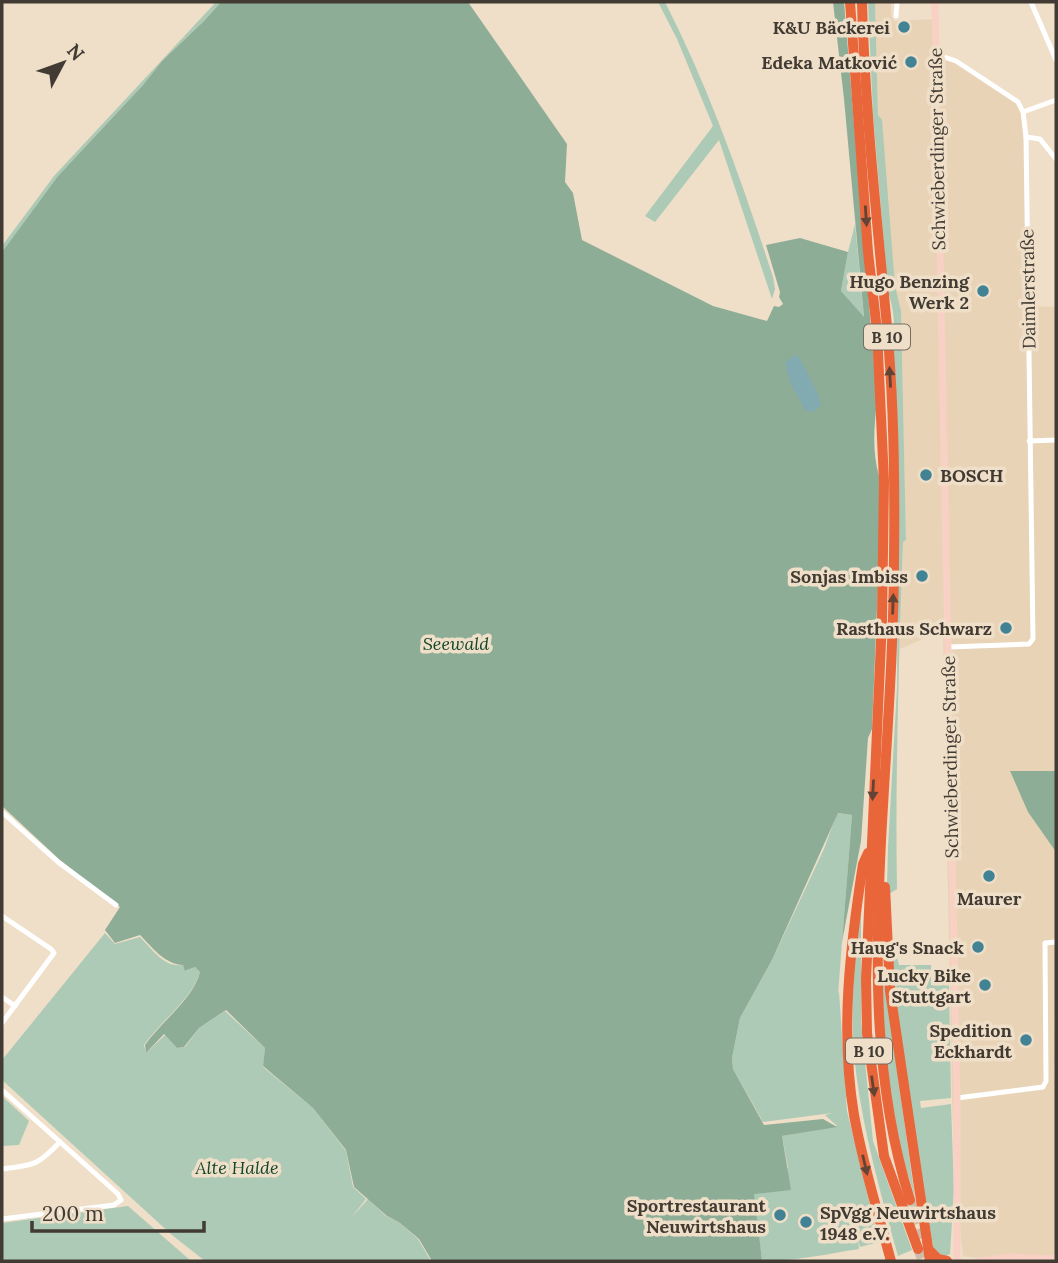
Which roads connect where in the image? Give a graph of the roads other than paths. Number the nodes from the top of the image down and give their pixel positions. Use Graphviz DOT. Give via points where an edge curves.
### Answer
graph roads {
  1 [pos="850,2"];
  2 [pos="862,2"];
  3 [pos="897,2"];
  4 [pos="935,2"];
  5 [pos="1031,2"];
  6 [pos="896,16"];
  7 [pos="935,54"];
  8 [pos="1056,60"];
  9 [pos="1056,100"];
  10 [pos="1023,112"];
  11 [pos="1026,137"];
  12 [pos="1056,159"];
  13 [pos="1056,440"];
  14 [pos="1029,441"];
  15 [pos="949,647"];
  16 [pos="2,812"];
  17 [pos="882,829"];
  18 [pos="871,846"];
  19 [pos="116,905"];
  20 [pos="2,916"];
  21 [pos="1056,942"];
  22 [pos="2,997"];
  23 [pos="15,1006"];
  24 [pos="2,1023"];
  25 [pos="2,1090"];
  26 [pos="957,1098"];
  27 [pos="60,1142"];
  28 [pos="2,1169"];
  29 [pos="910,1200"];
  30 [pos="2,1219"];
  31 [pos="885,1238"];
  32 [pos="923,1249"];
  33 [pos="1056,1259"];
  34 [pos="891,1261"];
  35 [pos="897,1261"];
  36 [pos="930,1261"];
  37 [pos="947,1261"];
  38 [pos="957,1261"];
  39 [pos="980,1261"];
  1 -- 18 [label="highway, B 10, one-way" via="877,331 884,481"];
  17 -- 2 [label="highway, B 10, one-way" via="894,482"];
  3 -- 6 [label="street"];
  4 -- 7 [label="street, Schwieberdinger Straße"];
  5 -- 8 [label="street"];
  7 -- 10 [label="street" via="980,76 1018,102"];
  7 -- 15 [label="street, Schwieberdinger Straße"];
  9 -- 10 [label="street"];
  10 -- 11 [label="street, Daimlerstraße"];
  11 -- 12 [label="street" via="1041,139"];
  11 -- 14 [label="street, Daimlerstraße"];
  13 -- 14 [label="street"];
  14 -- 15 [label="street, Daimlerstraße" via="1033,639 1029,645"];
  15 -- 26 [label="street, Schwieberdinger Straße"];
  16 -- 19 [label="street"];
  17 -- 29 [label="highway, B 10" via="878,1018 892,1134"];
  17 -- 32 [label="highway, B 10" via="890,991"];
  18 -- 31 [label="highway, B 10, one-way" via="863,864 852,935 847,1033 854,1114"];
  18 -- 32 [label="highway, B 10, one-way" via="866,979 872,1081 884,1156"];
  20 -- 23 [label="street" via="54,953"];
  21 -- 26 [label="street" via="1045,943 1043,1087"];
  22 -- 23 [label="street"];
  23 -- 24 [label="street"];
  25 -- 27 [label="street"];
  26 -- 38 [label="street, Schwieberdinger Straße"];
  27 -- 28 [label="street" via="35,1164"];
  27 -- 30 [label="street" via="121,1200 114,1205"];
  31 -- 34 [label="highway, B 10"];
  31 -- 35 [label="highway, B 10"];
  32 -- 36 [label="highway, B 10"];
  32 -- 37 [label="highway"];
  33 -- 39 [label="street"];
}
